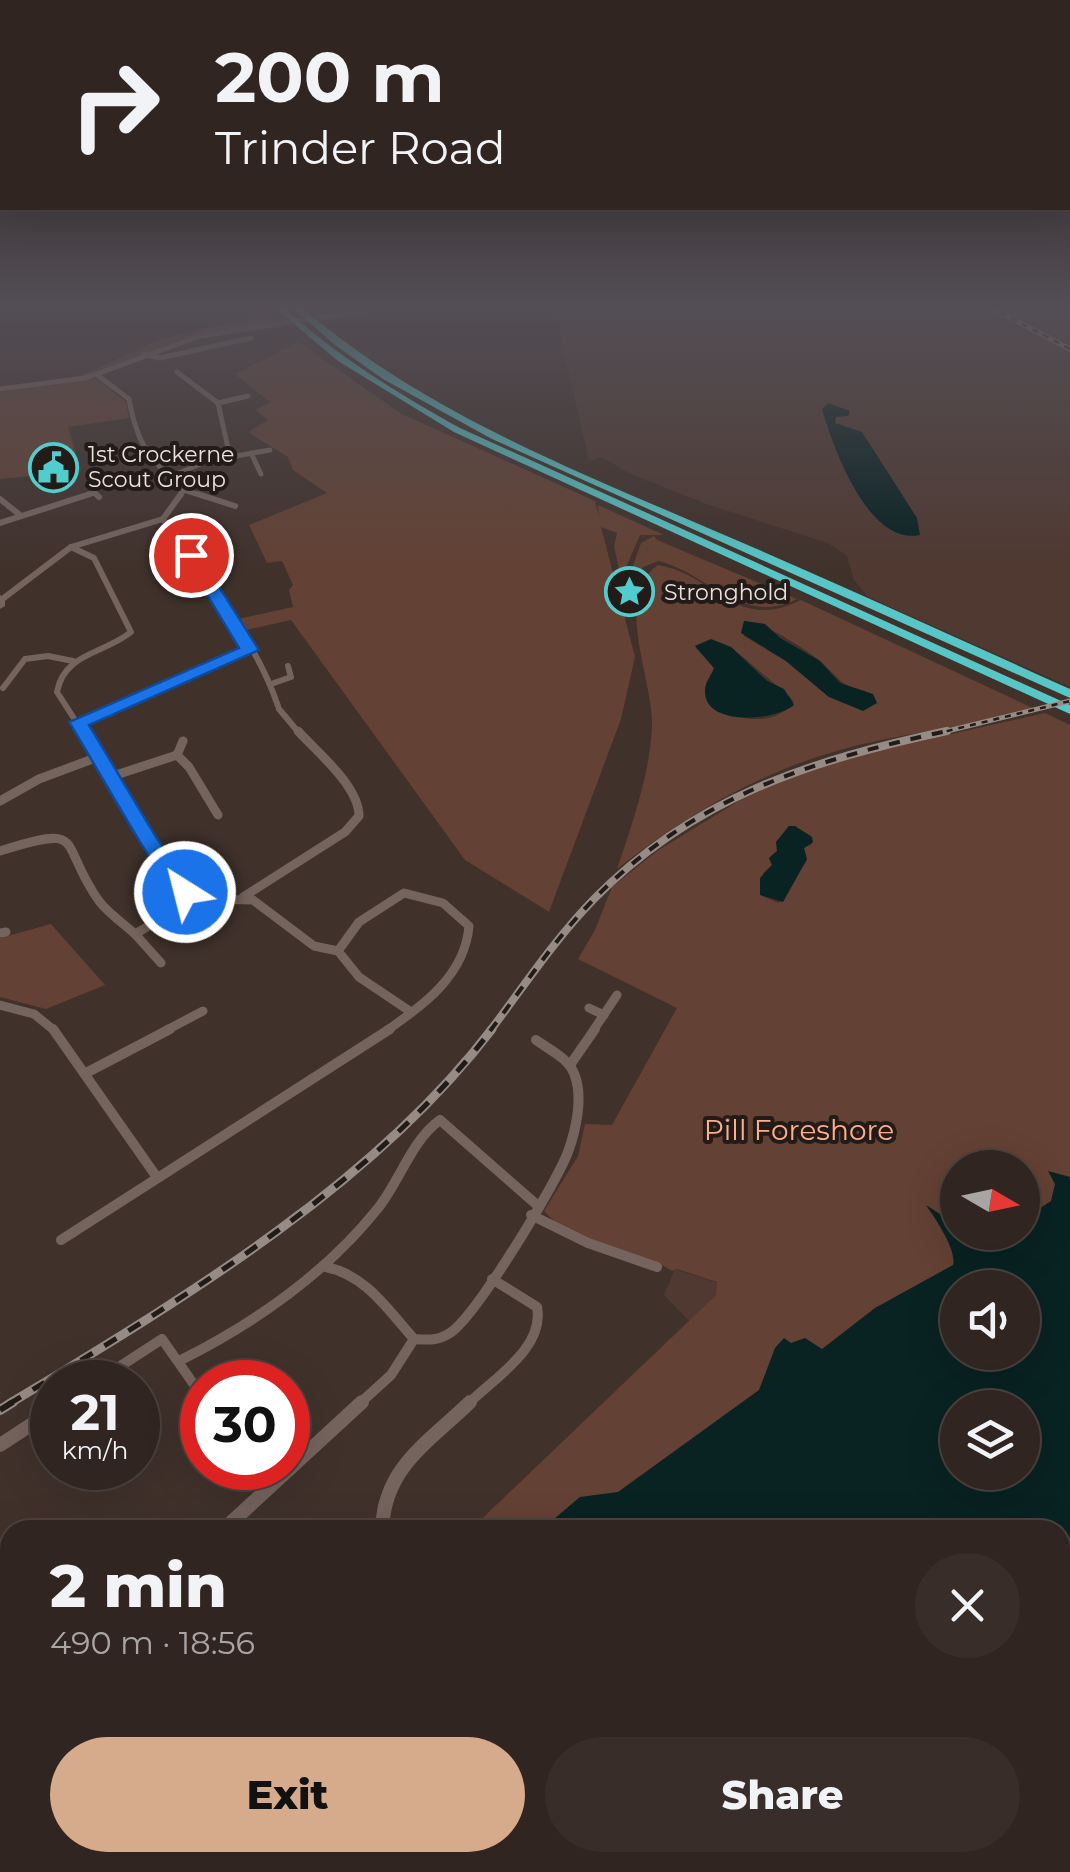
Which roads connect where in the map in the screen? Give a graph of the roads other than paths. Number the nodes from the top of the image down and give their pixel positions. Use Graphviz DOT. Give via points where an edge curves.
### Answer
graph roads {
  1 [pos="122,394"];
  2 [pos="207,394"];
  3 [pos="394,394"];
  4 [pos="418,394"];
  5 [pos="248,396"];
  6 [pos="218,403"];
  7 [pos="228,414"];
  8 [pos="218,415"];
  9 [pos="270,450"];
  10 [pos="251,453"];
  11 [pos="230,457"];
  12 [pos="260,474"];
  13 [pos="168,476"];
  14 [pos="573,478"];
  15 [pos="184,490"];
  16 [pos="599,490"];
  17 [pos="96,493"];
  18 [pos="0,499"];
  19 [pos="235,506"];
  20 [pos="20,514"];
  21 [pos="163,518"];
  22 [pos="0,523"];
  23 [pos="71,547"];
  24 [pos="0,601"];
  25 [pos="129,634"];
  26 [pos="142,635"];
  27 [pos="250,650"];
  28 [pos="73,661"];
  29 [pos="288,666"];
  30 [pos="271,684"];
  31 [pos="2,688"];
  32 [pos="1070,694"];
  33 [pos="1070,710"];
  34 [pos="78,722"];
  35 [pos="183,741"];
  36 [pos="177,755"];
  37 [pos="98,757"];
  38 [pos="112,776"];
  39 [pos="0,801"];
  40 [pos="218,815"];
  41 [pos="6,852"];
  42 [pos="243,897"];
  43 [pos="197,898"];
  44 [pos="134,934"];
  45 [pos="338,951"];
  46 [pos="161,964"];
  47 [pos="617,995"];
  48 [pos="0,1005"];
  49 [pos="589,1008"];
  50 [pos="203,1011"];
  51 [pos="411,1012"];
  52 [pos="604,1014"];
  53 [pos="536,1040"];
  54 [pos="570,1065"];
  55 [pos="86,1073"];
  56 [pos="156,1176"];
  57 [pos="534,1210"];
  58 [pos="61,1240"];
  59 [pos="326,1267"];
  60 [pos="657,1267"];
  61 [pos="492,1280"];
  62 [pos="414,1339"];
  63 [pos="162,1340"];
  64 [pos="131,1360"];
  65 [pos="179,1362"];
  66 [pos="30,1425"];
  67 [pos="0,1445"];
  68 [pos="234,1520"];
  69 [pos="382,1520"];
  1 -- 13 [label="street" via="148,458"];
  2 -- 6 [label="street"];
  3 -- 14 [label="highway" via="457,430"];
  4 -- 14 [label="highway"];
  5 -- 6 [label="street"];
  6 -- 8 [label="street"];
  7 -- 8 [label="street"];
  8 -- 11 [label="street"];
  9 -- 10 [label="street"];
  10 -- 11 [label="street"];
  10 -- 12 [label="street"];
  11 -- 13 [label="street"];
  13 -- 15 [label="street"];
  14 -- 16 [label="highway"];
  15 -- 19 [label="street"];
  15 -- 21 [label="street"];
  16 -- 32 [label="highway" via="790,567"];
  16 -- 33 [label="highway"];
  17 -- 20 [label="street"];
  18 -- 20 [label="street"];
  20 -- 22 [label="street"];
  21 -- 23 [label="street"];
  21 -- 27 [label="street"];
  23 -- 24 [label="street"];
  23 -- 25 [label="street" via="94,558"];
  25 -- 26 [label="street"];
  25 -- 28 [label="street"];
  27 -- 30 [label="street"];
  27 -- 34 [label="street"];
  28 -- 31 [label="street" via="25,659"];
  28 -- 34 [label="street" via="57,692"];
  29 -- 30 [label="street" via="290,677"];
  30 -- 42 [label="street" via="278,707 345,785 359,816 345,832"];
  34 -- 37 [label="street"];
  35 -- 36 [label="street"];
  36 -- 38 [label="street"];
  36 -- 40 [label="street"];
  37 -- 38 [label="street"];
  37 -- 39 [label="street"];
  38 -- 43 [label="street" via="146,840 185,892"];
  41 -- 44 [label="street" via="48,836 67,841 100,902"];
  42 -- 43 [label="street"];
  42 -- 45 [label="street" via="314,946"];
  43 -- 44 [label="street"];
  44 -- 46 [label="street"];
  45 -- 51 [label="street" via="359,977"];
  45 -- 51 [label="street" via="359,922 404,893 455,910 468,926 466,950"];
  47 -- 52 [label="street"];
  48 -- 55 [label="street" via="51,1025"];
  49 -- 52 [label="street"];
  50 -- 55 [label="street"];
  51 -- 56 [label="street"];
  52 -- 54 [label="street"];
  53 -- 54 [label="street"];
  54 -- 57 [label="street" via="577,1081 574,1135"];
  55 -- 56 [label="street"];
  56 -- 58 [label="street"];
  57 -- 59 [label="street" via="440,1120 426,1130 378,1209"];
  57 -- 60 [label="street" via="579,1240"];
  57 -- 61 [label="street"];
  59 -- 62 [label="street" via="348,1274"];
  59 -- 65 [label="street"];
  61 -- 62 [label="street" via="452,1333 431,1342"];
  61 -- 69 [label="street" via="537,1307 535,1338 394,1475"];
  62 -- 68 [label="street" via="395,1372"];
  63 -- 64 [label="street"];
  63 -- 65 [label="street"];
  66 -- 67 [label="street"];
}
